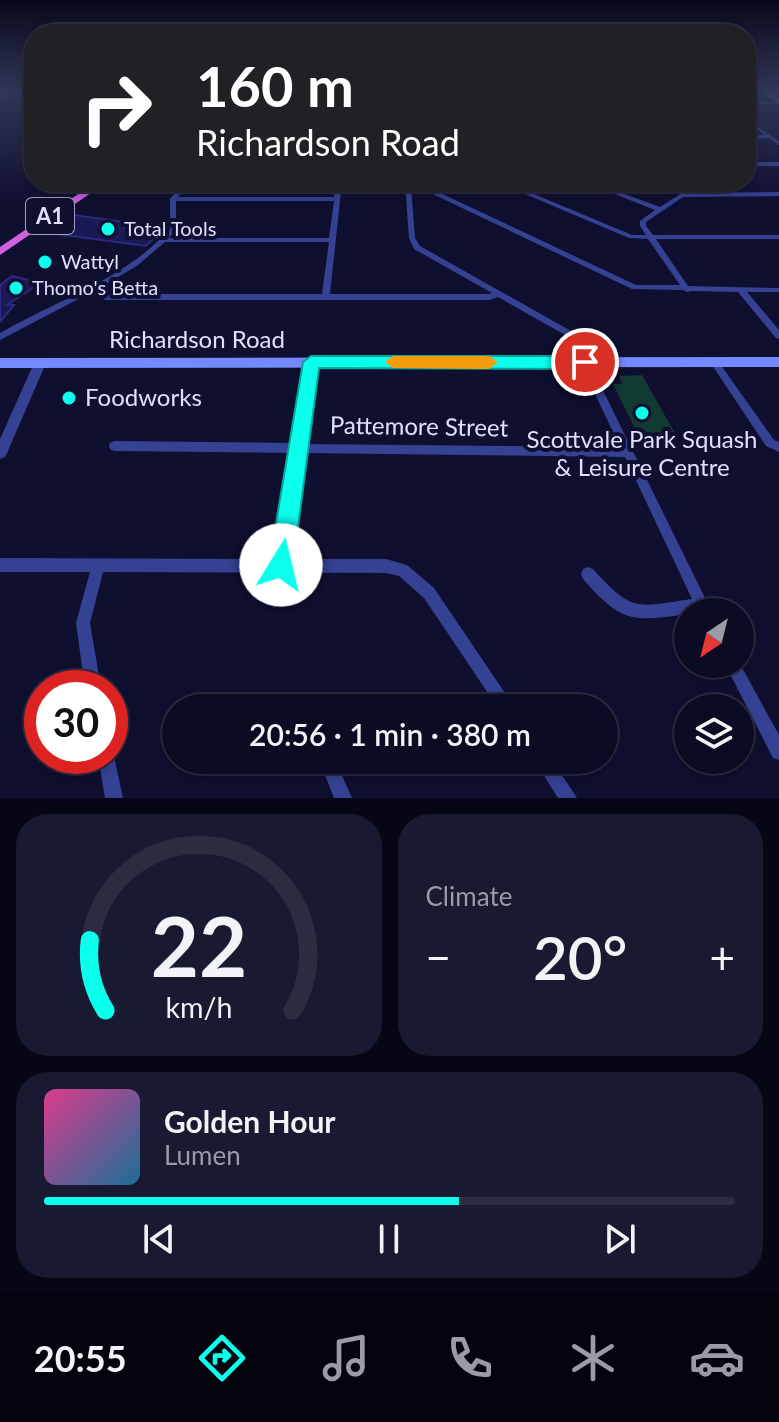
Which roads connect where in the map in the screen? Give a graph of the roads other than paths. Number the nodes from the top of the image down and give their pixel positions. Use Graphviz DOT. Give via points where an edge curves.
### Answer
graph roads {
  1 [pos="757,127"];
  2 [pos="779,136"];
  3 [pos="756,137"];
  4 [pos="771,137"];
  5 [pos="779,143"];
  6 [pos="756,164"];
  7 [pos="779,164"];
  8 [pos="71,192"];
  9 [pos="87,192"];
  10 [pos="179,192"];
  11 [pos="338,192"];
  12 [pos="409,192"];
  13 [pos="434,192"];
  14 [pos="524,192"];
  15 [pos="614,192"];
  16 [pos="779,194"];
  17 [pos="173,199"];
  18 [pos="337,199"];
  19 [pos="659,209"];
  20 [pos="651,237"];
  21 [pos="779,237"];
  22 [pos="0,238"];
  23 [pos="164,240"];
  24 [pos="333,240"];
  25 [pos="0,252"];
  26 [pos="687,290"];
  27 [pos="741,290"];
  28 [pos="779,290"];
  29 [pos="87,291"];
  30 [pos="500,293"];
  31 [pos="326,296"];
  32 [pos="779,336"];
  33 [pos="0,337"];
  34 [pos="311,362"];
  35 [pos="585,362"];
  36 [pos="611,362"];
  37 [pos="779,362"];
  38 [pos="0,363"];
  39 [pos="40,363"];
  40 [pos="715,363"];
  41 [pos="114,446"];
  42 [pos="299,447"];
  43 [pos="779,447"];
  44 [pos="628,452"];
  45 [pos="0,453"];
  46 [pos="0,565"];
  47 [pos="98,565"];
  48 [pos="281,565"];
  49 [pos="588,574"];
  50 [pos="698,598"];
  51 [pos="674,610"];
  52 [pos="90,670"];
  53 [pos="739,678"];
  54 [pos="498,694"];
  55 [pos="779,752"];
  56 [pos="109,774"];
  57 [pos="333,774"];
  58 [pos="552,774"];
  59 [pos="114,798"];
  60 [pos="343,798"];
  61 [pos="568,798"];
  1 -- 4 [label="street"];
  2 -- 4 [label="street"];
  3 -- 4 [label="street"];
  4 -- 5 [label="street"];
  6 -- 7 [label="street"];
  8 -- 22 [label="highway, A1"];
  9 -- 25 [label="highway, A1"];
  10 -- 17 [label="street"];
  11 -- 18 [label="street"];
  12 -- 30 [label="street" via="413,243"];
  13 -- 26 [label="street" via="627,285"];
  14 -- 20 [label="street" via="625,235"];
  15 -- 19 [label="street"];
  16 -- 19 [label="street" via="682,195"];
  17 -- 18 [label="street"];
  17 -- 23 [label="street" via="173,230"];
  18 -- 24 [label="street"];
  19 -- 20 [label="street" via="642,223"];
  20 -- 21 [label="street"];
  20 -- 26 [label="street"];
  23 -- 24 [label="street"];
  23 -- 29 [label="street" via="129,269"];
  24 -- 31 [label="street"];
  26 -- 27 [label="street"];
  27 -- 28 [label="street"];
  27 -- 32 [label="street"];
  29 -- 31 [label="street" via="106,297"];
  29 -- 33 [label="street"];
  30 -- 31 [label="street"];
  30 -- 36 [label="street"];
  34 -- 35 [label="main road, Richardson Road"];
  34 -- 39 [label="main road, Richardson Road"];
  34 -- 42 [label="street"];
  35 -- 36 [label="main road, Richardson Road"];
  35 -- 44 [label="street"];
  36 -- 40 [label="main road, Richardson Road"];
  37 -- 40 [label="main road, Richardson Road"];
  38 -- 39 [label="main road, Richardson Road"];
  39 -- 45 [label="street"];
  40 -- 43 [label="street" via="770,443"];
  41 -- 42 [label="street, Pattemore Street"];
  42 -- 44 [label="street, Pattemore Street"];
  42 -- 48 [label="street"];
  44 -- 50 [label="street"];
  46 -- 47 [label="street"];
  47 -- 48 [label="street"];
  47 -- 52 [label="street" via="83,623"];
  48 -- 54 [label="street" via="402,570 429,593"];
  49 -- 51 [label="street" via="615,604 633,614"];
  53 -- 55 [label="street"];
  56 -- 59 [label="street"];
  57 -- 60 [label="street"];
  58 -- 61 [label="street"];
}
